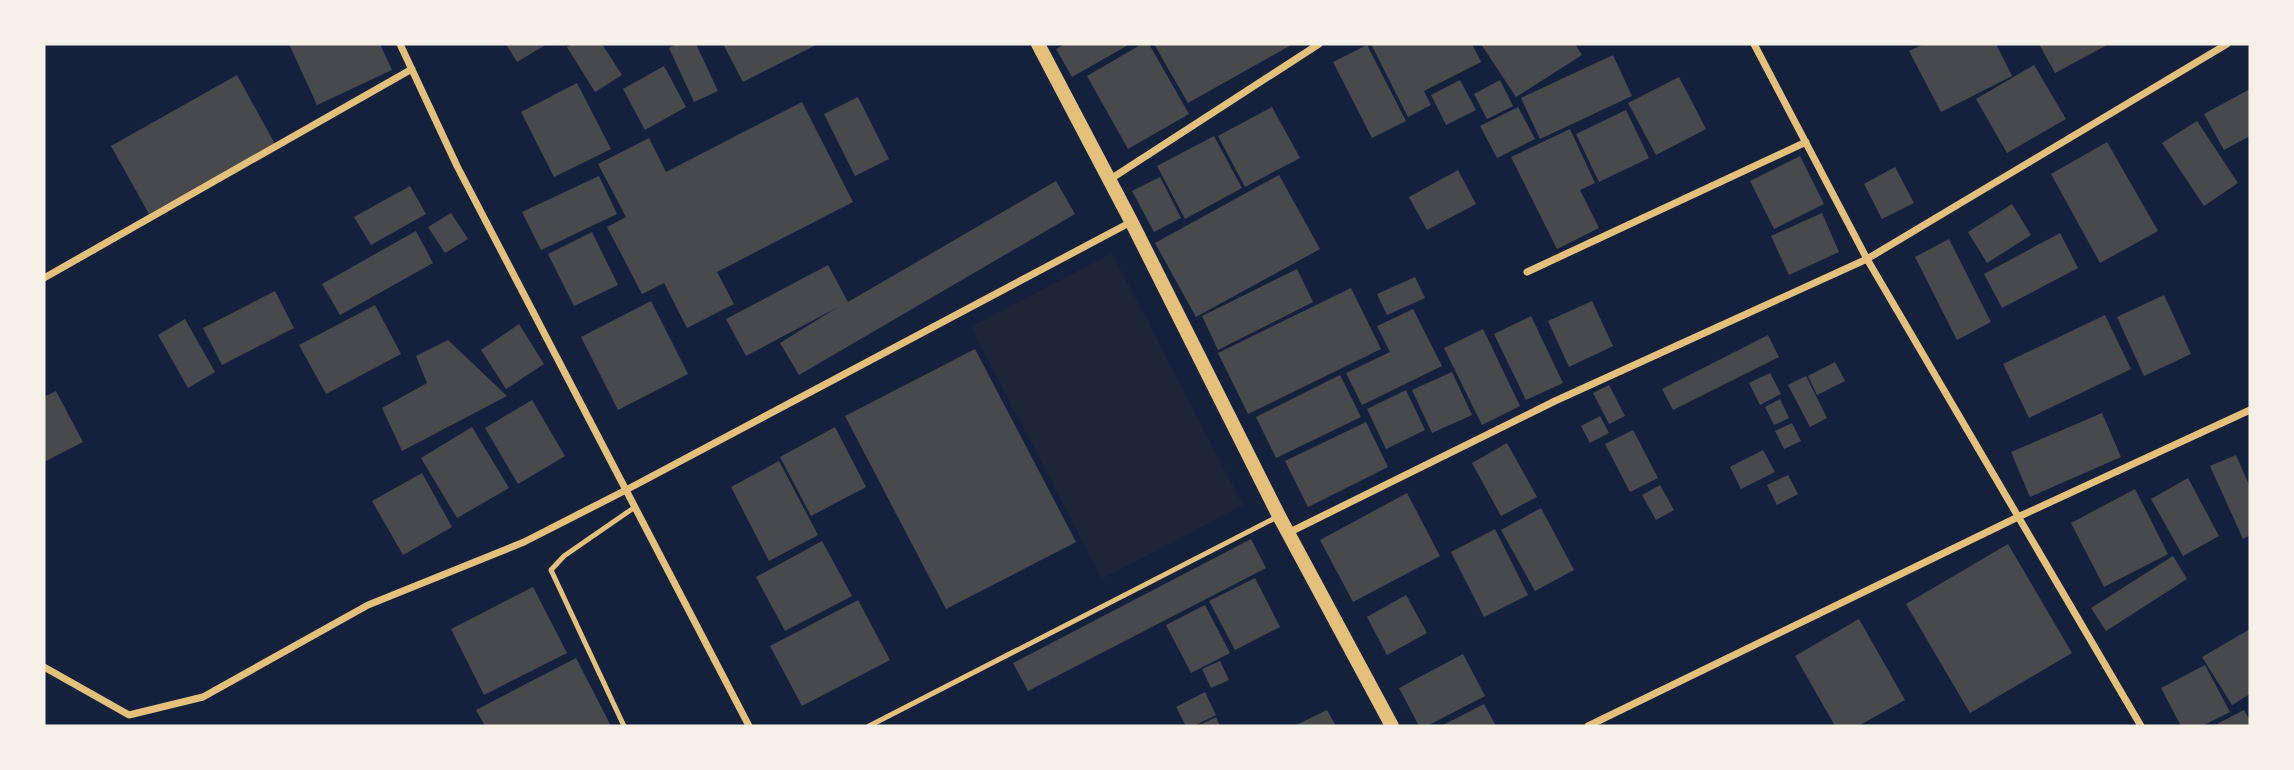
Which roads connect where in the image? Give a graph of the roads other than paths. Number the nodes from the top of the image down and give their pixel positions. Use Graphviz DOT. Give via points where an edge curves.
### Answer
graph roads {
  1 [pos="400,44"];
  2 [pos="1038,44"];
  3 [pos="1319,44"];
  4 [pos="1754,44"];
  5 [pos="2227,44"];
  6 [pos="412,69"];
  7 [pos="1806,142"];
  8 [pos="1109,180"];
  9 [pos="1131,222"];
  10 [pos="1867,259"];
  11 [pos="1527,272"];
  12 [pos="44,278"];
  13 [pos="2250,410"];
  14 [pos="626,490"];
  15 [pos="635,508"];
  16 [pos="1279,516"];
  17 [pos="2018,517"];
  18 [pos="1287,533"];
  19 [pos="44,667"];
  20 [pos="624,726"];
  21 [pos="749,726"];
  22 [pos="869,726"];
  23 [pos="1392,726"];
  24 [pos="1588,726"];
  25 [pos="2141,726"];
  1 -- 6 [label="street"];
  2 -- 8 [label="main road"];
  3 -- 8 [label="street"];
  4 -- 7 [label="street"];
  5 -- 10 [label="street"];
  6 -- 12 [label="street"];
  6 -- 14 [label="street" via="457,166"];
  7 -- 10 [label="street"];
  7 -- 11 [label="street"];
  8 -- 9 [label="main road"];
  9 -- 14 [label="street"];
  9 -- 16 [label="main road"];
  10 -- 17 [label="street"];
  10 -- 18 [label="street" via="1555,401"];
  13 -- 17 [label="street"];
  14 -- 15 [label="street"];
  14 -- 19 [label="street" via="524,542 368,605 203,697 130,715"];
  15 -- 20 [label="lane" via="564,556 551,570"];
  15 -- 21 [label="street"];
  16 -- 18 [label="main road"];
  16 -- 22 [label="lane"];
  17 -- 24 [label="street"];
  17 -- 25 [label="street"];
  18 -- 23 [label="main road"];
}
